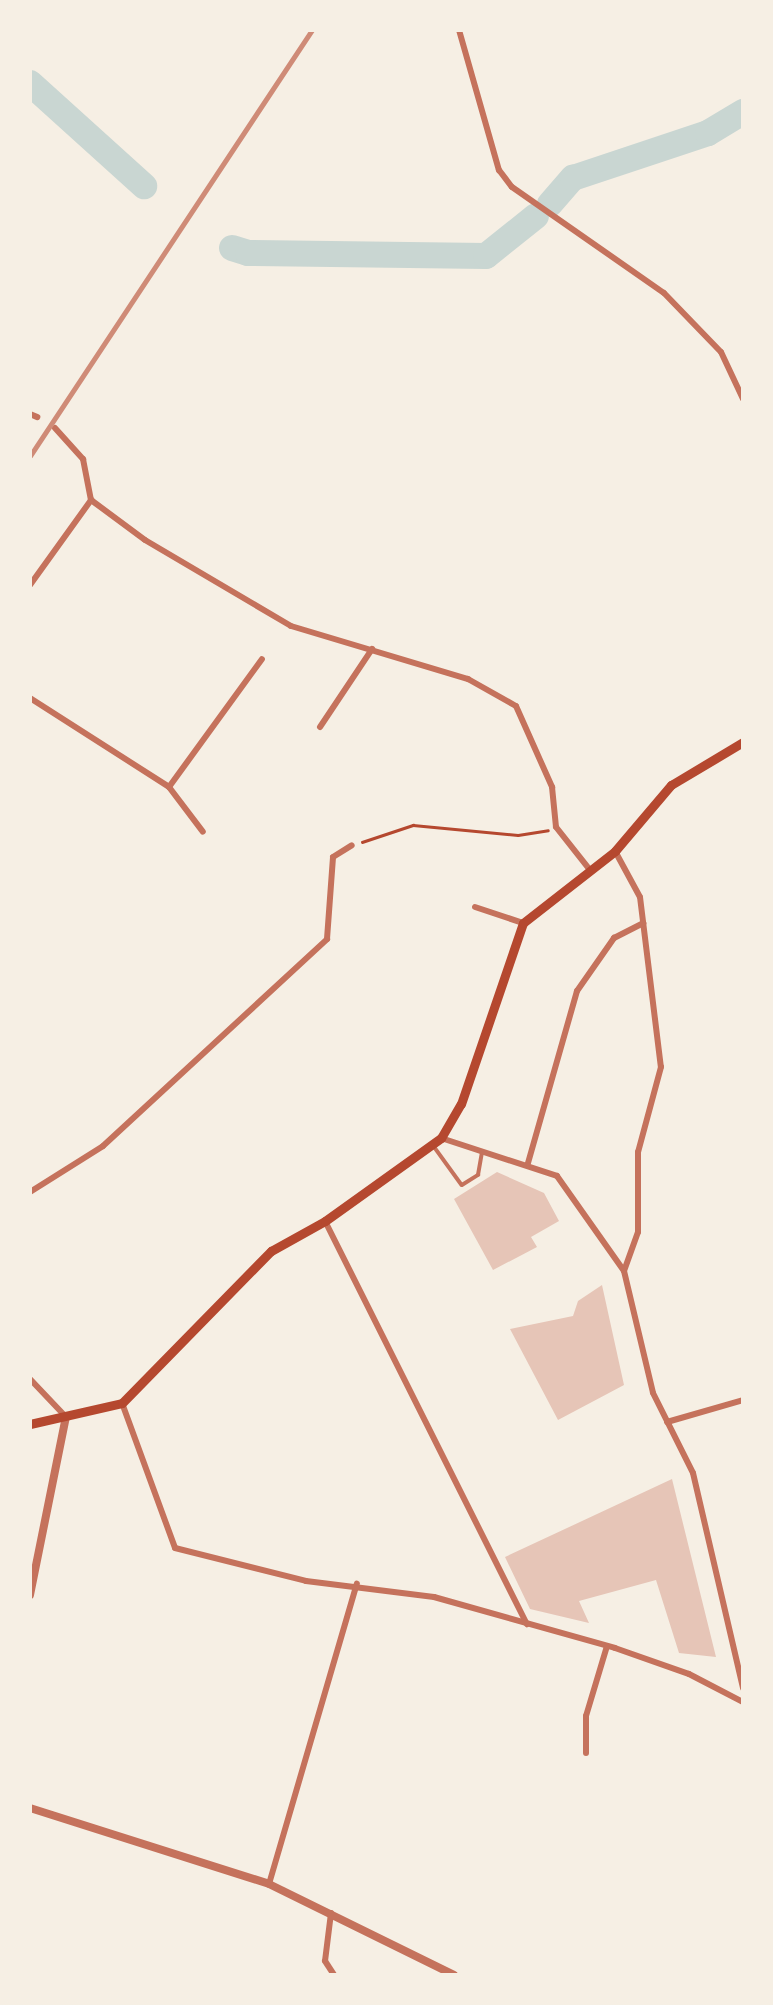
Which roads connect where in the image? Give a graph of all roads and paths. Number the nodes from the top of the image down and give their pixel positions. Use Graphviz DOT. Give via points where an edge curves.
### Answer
graph roads {
  1 [pos="459,30"];
  2 [pos="743,399"];
  3 [pos="30,414"];
  4 [pos="37,417"];
  5 [pos="55,428"];
  6 [pos="91,500"];
  7 [pos="30,584"];
  8 [pos="372,649"];
  9 [pos="262,659"];
  10 [pos="30,698"];
  11 [pos="320,727"];
  12 [pos="743,742"];
  13 [pos="169,787"];
  14 [pos="556,827"];
  15 [pos="203,832"];
  16 [pos="352,845"];
  17 [pos="615,851"];
  18 [pos="590,870"];
  19 [pos="475,907"];
  20 [pos="523,923"];
  21 [pos="643,923"];
  22 [pos="441,1138"];
  23 [pos="432,1144"];
  24 [pos="482,1151"];
  25 [pos="528,1163"];
  26 [pos="30,1192"];
  27 [pos="326,1221"];
  28 [pos="624,1271"];
  29 [pos="30,1379"];
  30 [pos="743,1400"];
  31 [pos="122,1403"];
  32 [pos="66,1417"];
  33 [pos="667,1422"];
  34 [pos="30,1424"];
  35 [pos="357,1584"];
  36 [pos="30,1595"];
  37 [pos="527,1624"];
  38 [pos="607,1646"];
  39 [pos="743,1688"];
  40 [pos="743,1702"];
  41 [pos="586,1753"];
  42 [pos="30,1808"];
  43 [pos="270,1884"];
  44 [pos="331,1911"];
  45 [pos="334,1975"];
  46 [pos="454,1975"];
  1 -- 2 [label="street" via="499,170 512,187 664,293 721,352"];
  3 -- 4 [label="street"];
  5 -- 6 [label="street" via="83,459"];
  6 -- 7 [label="street"];
  6 -- 8 [label="street" via="145,540 291,626"];
  8 -- 11 [label="street"];
  8 -- 14 [label="street" via="468,679 516,706 552,787"];
  9 -- 13 [label="street"];
  10 -- 13 [label="street"];
  12 -- 17 [label="main road" via="671,785"];
  13 -- 15 [label="street"];
  14 -- 16 [label="path" via="518,835 413,825"];
  14 -- 18 [label="street"];
  16 -- 26 [label="street" via="333,857 327,939 103,1146"];
  17 -- 18 [label="main road"];
  17 -- 21 [label="street" via="640,897"];
  18 -- 20 [label="main road"];
  19 -- 20 [label="street"];
  20 -- 22 [label="main road" via="461,1104"];
  21 -- 25 [label="street" via="614,938 578,991"];
  21 -- 28 [label="street" via="661,1067 639,1152 638,1232"];
  22 -- 23 [label="main road"];
  22 -- 24 [label="street"];
  23 -- 24 [label="lane" via="462,1185 478,1175"];
  23 -- 27 [label="main road"];
  24 -- 25 [label="street"];
  25 -- 28 [label="street" via="557,1176"];
  27 -- 31 [label="main road" via="271,1251"];
  27 -- 37 [label="street"];
  28 -- 33 [label="street" via="632,1322"];
  29 -- 32 [label="street"];
  30 -- 33 [label="street"];
  31 -- 32 [label="main road"];
  31 -- 35 [label="street" via="176,1548 306,1581"];
  32 -- 34 [label="main road"];
  32 -- 36 [label="street"];
  33 -- 39 [label="street" via="693,1473"];
  35 -- 37 [label="street" via="434,1597"];
  35 -- 43 [label="street"];
  37 -- 38 [label="street"];
  38 -- 40 [label="street" via="689,1674"];
  38 -- 41 [label="street" via="586,1716"];
  42 -- 43 [label="street"];
  43 -- 44 [label="street"];
  44 -- 45 [label="street" via="325,1961"];
  44 -- 46 [label="street"];
}
